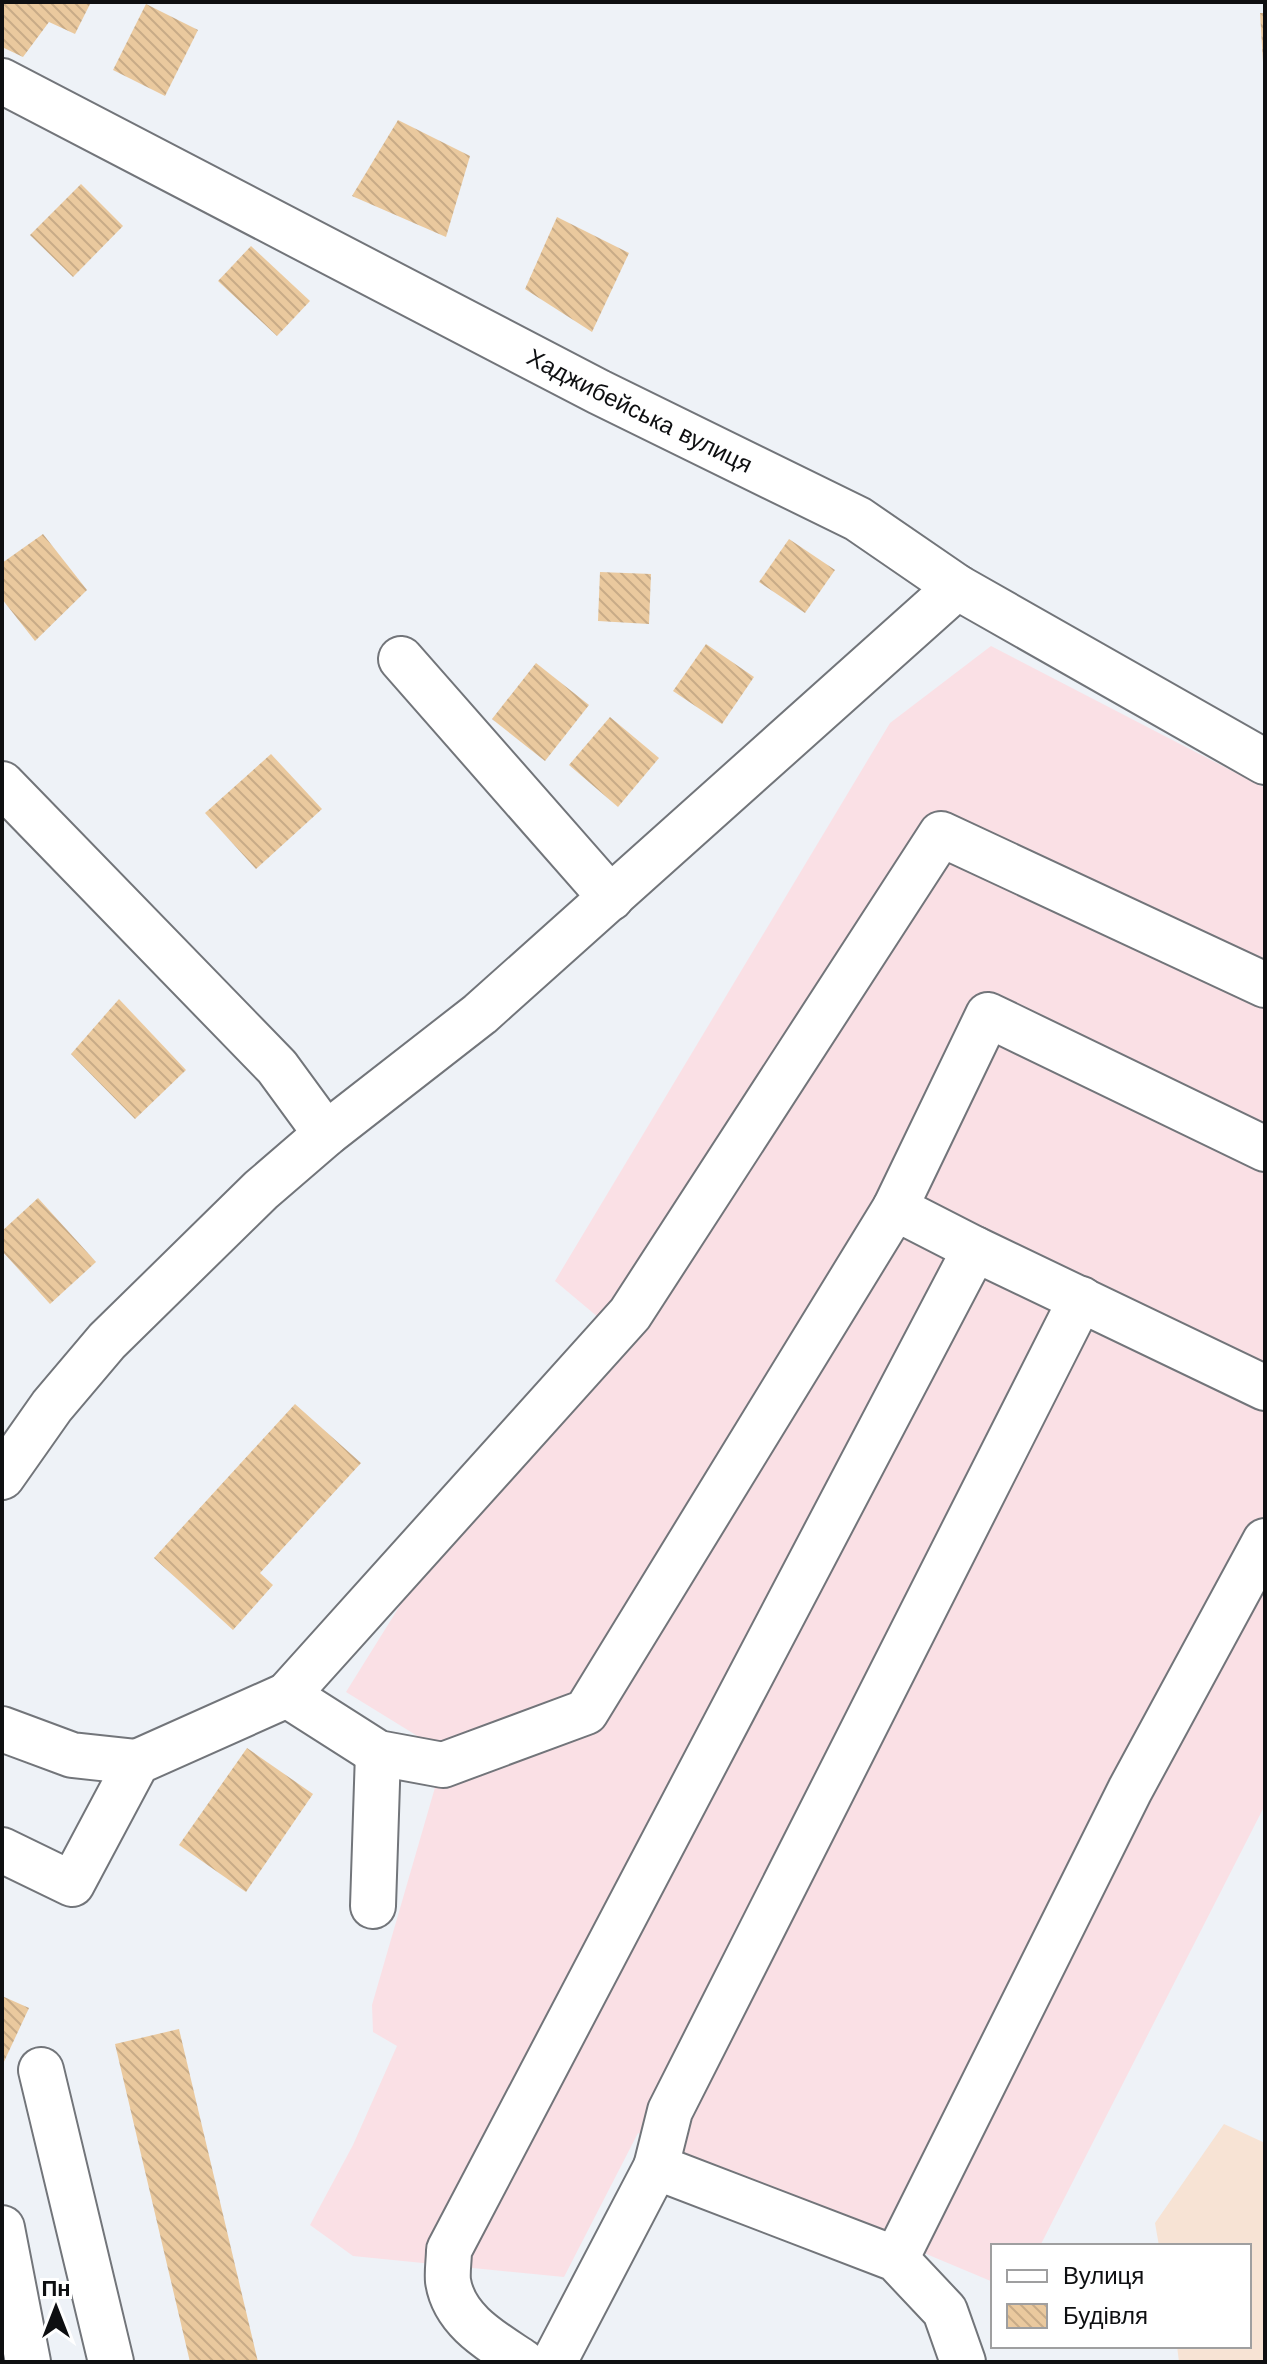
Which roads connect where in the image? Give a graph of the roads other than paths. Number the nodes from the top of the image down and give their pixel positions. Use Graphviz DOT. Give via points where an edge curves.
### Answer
graph roads {
  1 [pos="2,81"];
  2 [pos="957,587"];
  3 [pos="401,659"];
  4 [pos="1265,762"];
  5 [pos="2,784"];
  6 [pos="611,898"];
  7 [pos="1265,985"];
  8 [pos="326,1134"];
  9 [pos="1265,1149"];
  10 [pos="895,1208"];
  11 [pos="975,1249"];
  12 [pos="1081,1299"];
  13 [pos="1265,1388"];
  14 [pos="2,1477"];
  15 [pos="1265,1541"];
  16 [pos="287,1695"];
  17 [pos="2,1729"];
  18 [pos="378,1753"];
  19 [pos="137,1762"];
  20 [pos="2,1850"];
  21 [pos="373,1906"];
  22 [pos="41,2070"];
  23 [pos="656,2167"];
  24 [pos="2,2228"];
  25 [pos="896,2259"];
  26 [pos="28,2362"];
  27 [pos="111,2362"];
  28 [pos="523,2362"];
  29 [pos="554,2362"];
  30 [pos="963,2362"];
  1 -- 2 [label="street, Хаджибейська вулиця" via="599,392 858,519"];
  2 -- 4 [label="street, Хаджибейська вулиця"];
  2 -- 6 [label="street"];
  3 -- 6 [label="street"];
  5 -- 8 [label="street" via="277,1067"];
  6 -- 8 [label="street" via="480,1014"];
  7 -- 16 [label="street" via="941,834 630,1314"];
  8 -- 14 [label="street" via="107,1341"];
  9 -- 10 [label="street" via="988,1015"];
  10 -- 11 [label="street"];
  10 -- 18 [label="street" via="586,1712 443,1765"];
  11 -- 12 [label="street"];
  11 -- 28 [label="street" via="449,2250 448,2283 463,2317"];
  12 -- 13 [label="street"];
  12 -- 23 [label="street" via="670,2111"];
  15 -- 25 [label="street" via="1130,1790"];
  16 -- 18 [label="street"];
  16 -- 19 [label="street"];
  17 -- 19 [label="street" via="72,1755"];
  18 -- 21 [label="street"];
  19 -- 20 [label="street" via="72,1884"];
  22 -- 27 [label="street"];
  23 -- 25 [label="street"];
  23 -- 29 [label="street"];
  24 -- 26 [label="street"];
  25 -- 30 [label="street" via="945,2311"];
}
